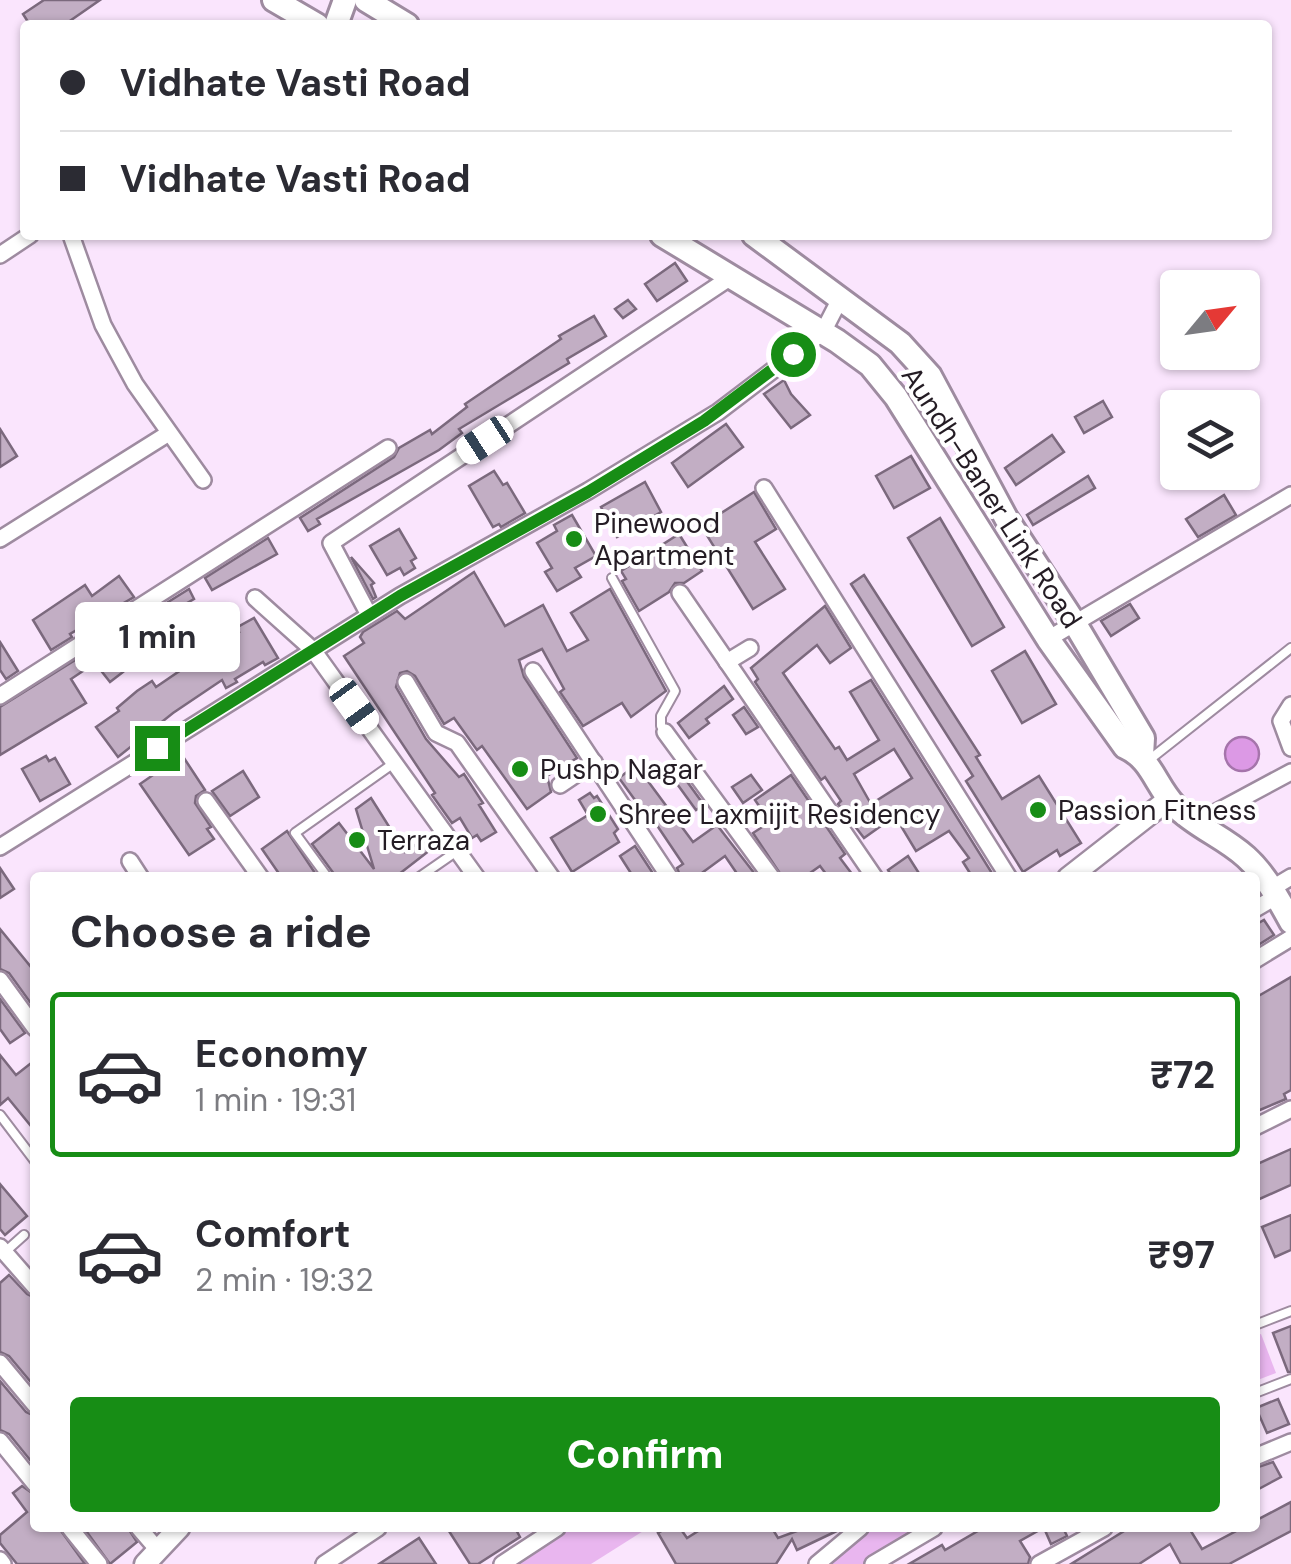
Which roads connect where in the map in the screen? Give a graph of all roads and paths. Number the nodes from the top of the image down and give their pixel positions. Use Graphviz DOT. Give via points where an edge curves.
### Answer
graph roads {
  1 [pos="274,0"];
  2 [pos="366,0"];
  3 [pos="308,20"];
  4 [pos="399,20"];
  5 [pos="22,240"];
  6 [pos="73,240"];
  7 [pos="670,240"];
  8 [pos="761,240"];
  9 [pos="0,255"];
  10 [pos="731,277"];
  11 [pos="840,299"];
  12 [pos="823,332"];
  13 [pos="169,432"];
  14 [pos="388,448"];
  15 [pos="203,480"];
  16 [pos="764,488"];
  17 [pos="1291,495"];
  18 [pos="0,538"];
  19 [pos="612,578"];
  20 [pos="680,594"];
  21 [pos="254,598"];
  22 [pos="369,616"];
  23 [pos="1074,622"];
  24 [pos="1048,640"];
  25 [pos="750,648"];
  26 [pos="1291,648"];
  27 [pos="313,650"];
  28 [pos="727,662"];
  29 [pos="533,670"];
  30 [pos="406,682"];
  31 [pos="0,696"];
  32 [pos="1291,706"];
  33 [pos="666,732"];
  34 [pos="1291,748"];
  35 [pos="1145,759"];
  36 [pos="594,762"];
  37 [pos="394,763"];
  38 [pos="1291,772"];
  39 [pos="560,784"];
  40 [pos="1168,799"];
  41 [pos="206,800"];
  42 [pos="1196,823"];
  43 [pos="0,846"];
  44 [pos="457,851"];
  45 [pos="130,862"];
  46 [pos="138,872"];
  47 [pos="257,872"];
  48 [pos="324,872"];
  49 [pos="427,872"];
  50 [pos="472,872"];
  51 [pos="548,872"];
  52 [pos="666,872"];
  53 [pos="768,872"];
  54 [pos="872,872"];
  55 [pos="1005,872"];
  56 [pos="1076,872"];
  57 [pos="1281,887"];
  58 [pos="1260,906"];
  59 [pos="1291,922"];
  60 [pos="1291,938"];
  61 [pos="1260,957"];
  62 [pos="0,980"];
  63 [pos="30,1021"];
  64 [pos="1291,1110"];
  65 [pos="0,1115"];
  66 [pos="1260,1125"];
  67 [pos="30,1154"];
  68 [pos="24,1235"];
  69 [pos="2,1250"];
  70 [pos="30,1281"];
  71 [pos="1291,1311"];
  72 [pos="1260,1323"];
  73 [pos="0,1363"];
  74 [pos="1291,1379"];
  75 [pos="1260,1391"];
  76 [pos="30,1399"];
  77 [pos="0,1441"];
  78 [pos="1291,1442"];
  79 [pos="1260,1455"];
  80 [pos="30,1478"];
  81 [pos="73,1532"];
  82 [pos="141,1532"];
  83 [pos="175,1532"];
  84 [pos="372,1532"];
  85 [pos="551,1532"];
  86 [pos="855,1532"];
  87 [pos="927,1532"];
  88 [pos="1097,1532"];
  89 [pos="152,1557"];
  90 [pos="100,1564"];
  91 [pos="324,1564"];
  92 [pos="502,1564"];
  93 [pos="816,1564"];
  94 [pos="874,1564"];
  95 [pos="1039,1564"];
  1 -- 3 [label="main road"];
  2 -- 4 [label="main road"];
  5 -- 9 [label="street"];
  6 -- 13 [label="street" via="103,325"];
  7 -- 10 [label="main road, Aundh-Baner Link Road"];
  8 -- 11 [label="main road, Aundh-Baner Link Road"];
  10 -- 12 [label="main road, Aundh-Baner Link Road"];
  10 -- 22 [label="street" via="330,543"];
  11 -- 12 [label="street"];
  11 -- 23 [label="main road, Aundh-Baner Link Road" via="900,343 930,376 1006,518"];
  12 -- 22 [label="street" via="704,421"];
  12 -- 24 [label="main road, Aundh-Baner Link Road" via="870,365 896,397"];
  13 -- 15 [label="street"];
  13 -- 18 [label="street"];
  14 -- 31 [label="street"];
  16 -- 55 [label="street"];
  17 -- 23 [label="street"];
  19 -- 33 [label="lane" via="675,691 661,716"];
  20 -- 28 [label="street"];
  21 -- 27 [label="street"];
  22 -- 27 [label="street"];
  23 -- 24 [label="street"];
  23 -- 35 [label="main road, Aundh-Baner Link Road" via="1144,738"];
  24 -- 35 [label="main road, Aundh-Baner Link Road" via="1125,747"];
  25 -- 28 [label="street"];
  26 -- 35 [label="lane"];
  27 -- 37 [label="street"];
  27 -- 43 [label="street"];
  28 -- 54 [label="street"];
  29 -- 36 [label="street"];
  30 -- 51 [label="street" via="436,733 456,743"];
  32 -- 34 [label="street" via="1281,721"];
  33 -- 53 [label="street"];
  35 -- 40 [label="main road, Aundh-Baner Link Road"];
  36 -- 39 [label="street"];
  36 -- 52 [label="street"];
  37 -- 44 [label="street"];
  37 -- 48 [label="lane" via="295,834"];
  38 -- 42 [label="street"];
  40 -- 42 [label="main road, Aundh-Baner Link Road"];
  40 -- 56 [label="street"];
  41 -- 47 [label="street"];
  42 -- 57 [label="main road, Aundh-Baner Link Road"];
  44 -- 49 [label="lane"];
  44 -- 50 [label="street"];
  45 -- 46 [label="street"];
  57 -- 58 [label="street"];
  57 -- 59 [label="main road, Aundh-Baner Link Road"];
  60 -- 61 [label="street"];
  62 -- 63 [label="street"];
  64 -- 66 [label="street"];
  65 -- 67 [label="lane"];
  68 -- 69 [label="lane"];
  69 -- 70 [label="street"];
  71 -- 72 [label="lane"];
  73 -- 76 [label="street"];
  74 -- 75 [label="lane"];
  77 -- 80 [label="street"];
  78 -- 79 [label="street"];
  81 -- 90 [label="street"];
  82 -- 89 [label="street"];
  83 -- 89 [label="street"];
  84 -- 91 [label="street"];
  85 -- 92 [label="street"];
  86 -- 93 [label="street"];
  87 -- 94 [label="street"];
  88 -- 95 [label="street"];
}
